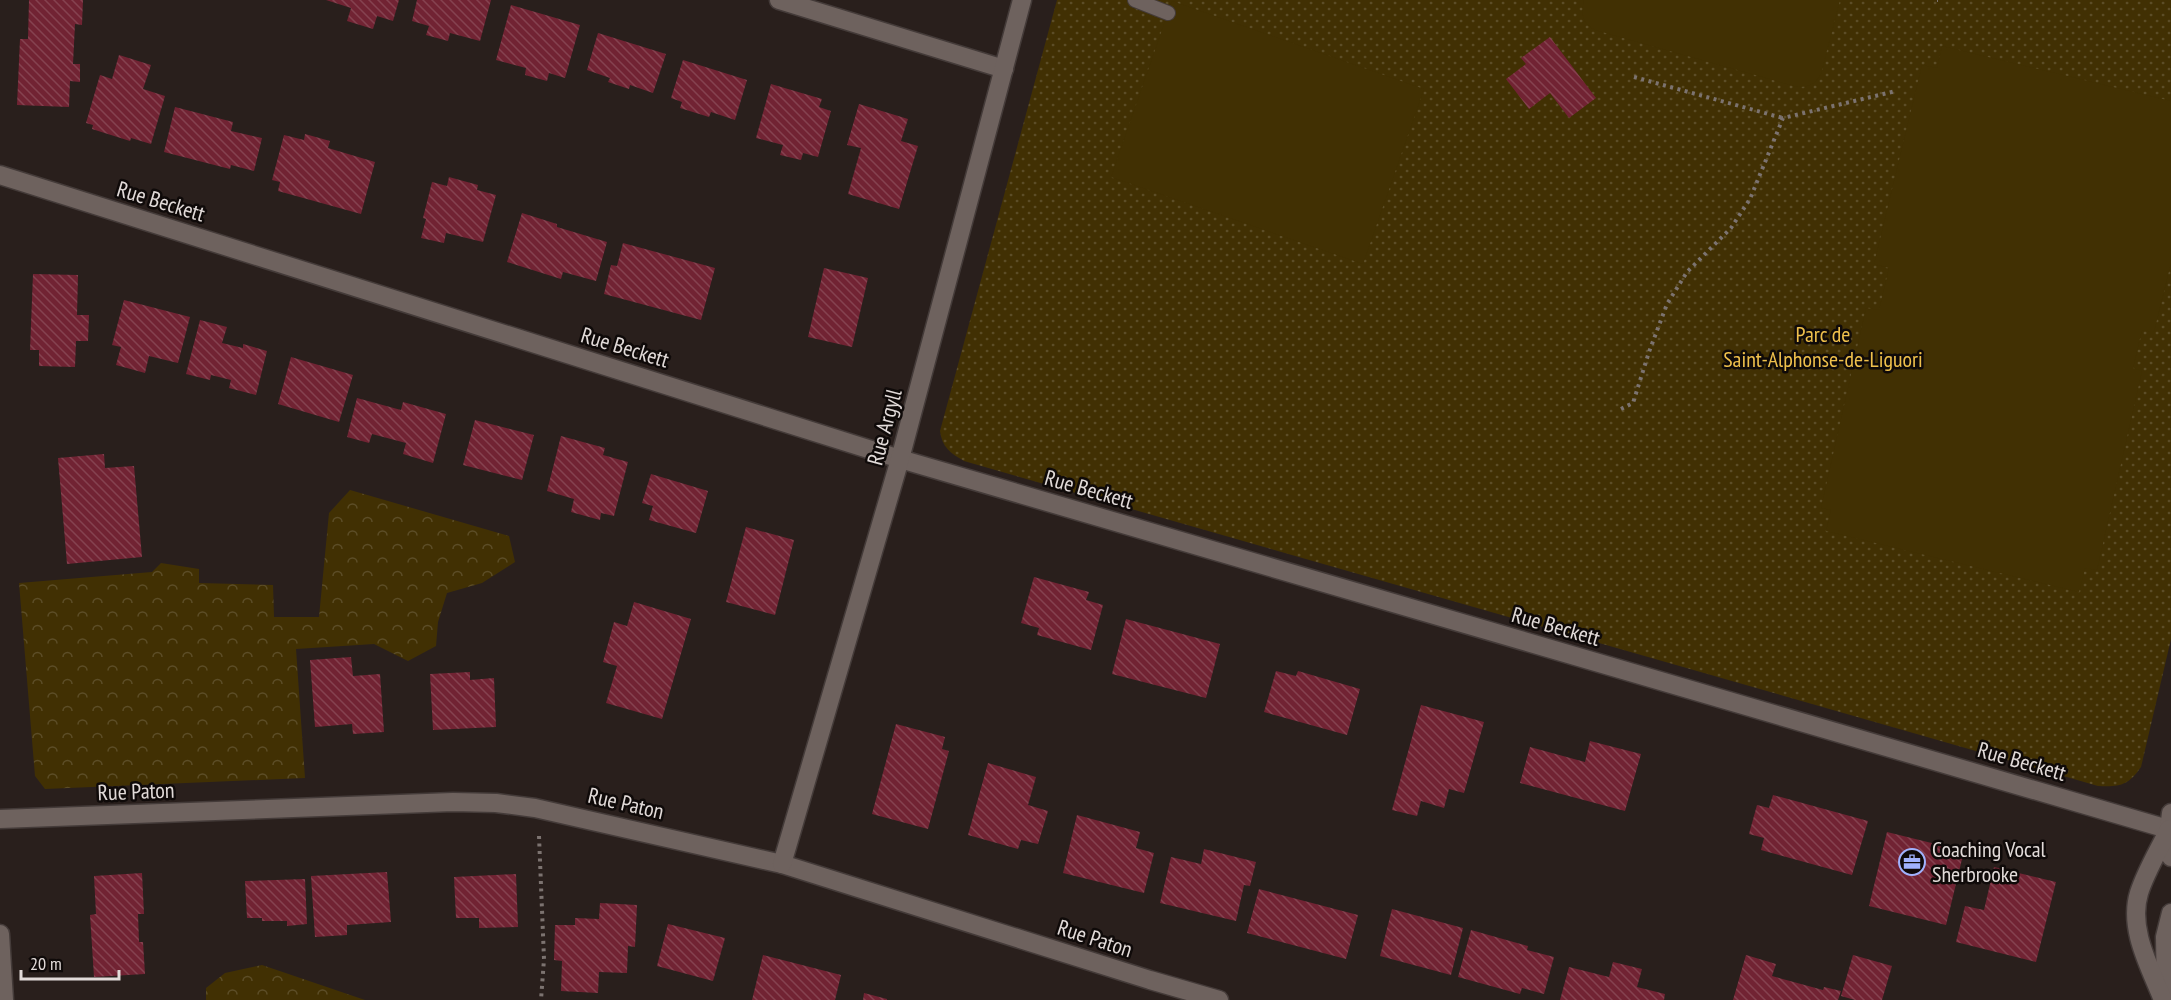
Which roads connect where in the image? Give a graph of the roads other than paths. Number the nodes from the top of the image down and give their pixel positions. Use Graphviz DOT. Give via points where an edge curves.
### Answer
graph roads {
  1 [pos="779,0"];
  2 [pos="1022,0"];
  3 [pos="1135,0"];
  4 [pos="1168,13"];
  5 [pos="1004,69"];
  6 [pos="0,176"];
  7 [pos="900,459"];
  8 [pos="0,819"];
  9 [pos="2170,824"];
  10 [pos="2171,857"];
  11 [pos="782,864"];
  12 [pos="2171,913"];
  13 [pos="0,934"];
  14 [pos="4,1000"];
  15 [pos="1219,1000"];
  16 [pos="2164,1000"];
  1 -- 5 [label="street"];
  2 -- 5 [label="street, Rue Argyll"];
  3 -- 4 [label="lane"];
  5 -- 7 [label="street, Rue Argyll"];
  6 -- 7 [label="street, Rue Beckett"];
  7 -- 9 [label="street, Rue Beckett"];
  7 -- 11 [label="street, Rue Argyll"];
  8 -- 11 [label="street, Rue Paton" via="496,803 535,808"];
  9 -- 10 [label="street"];
  9 -- 16 [label="street" via="2139,892 2136,909 2138,936"];
  11 -- 15 [label="street, Rue Paton"];
  12 -- 16 [label="street" via="2165,937"];
  13 -- 14 [label="street"];
}
